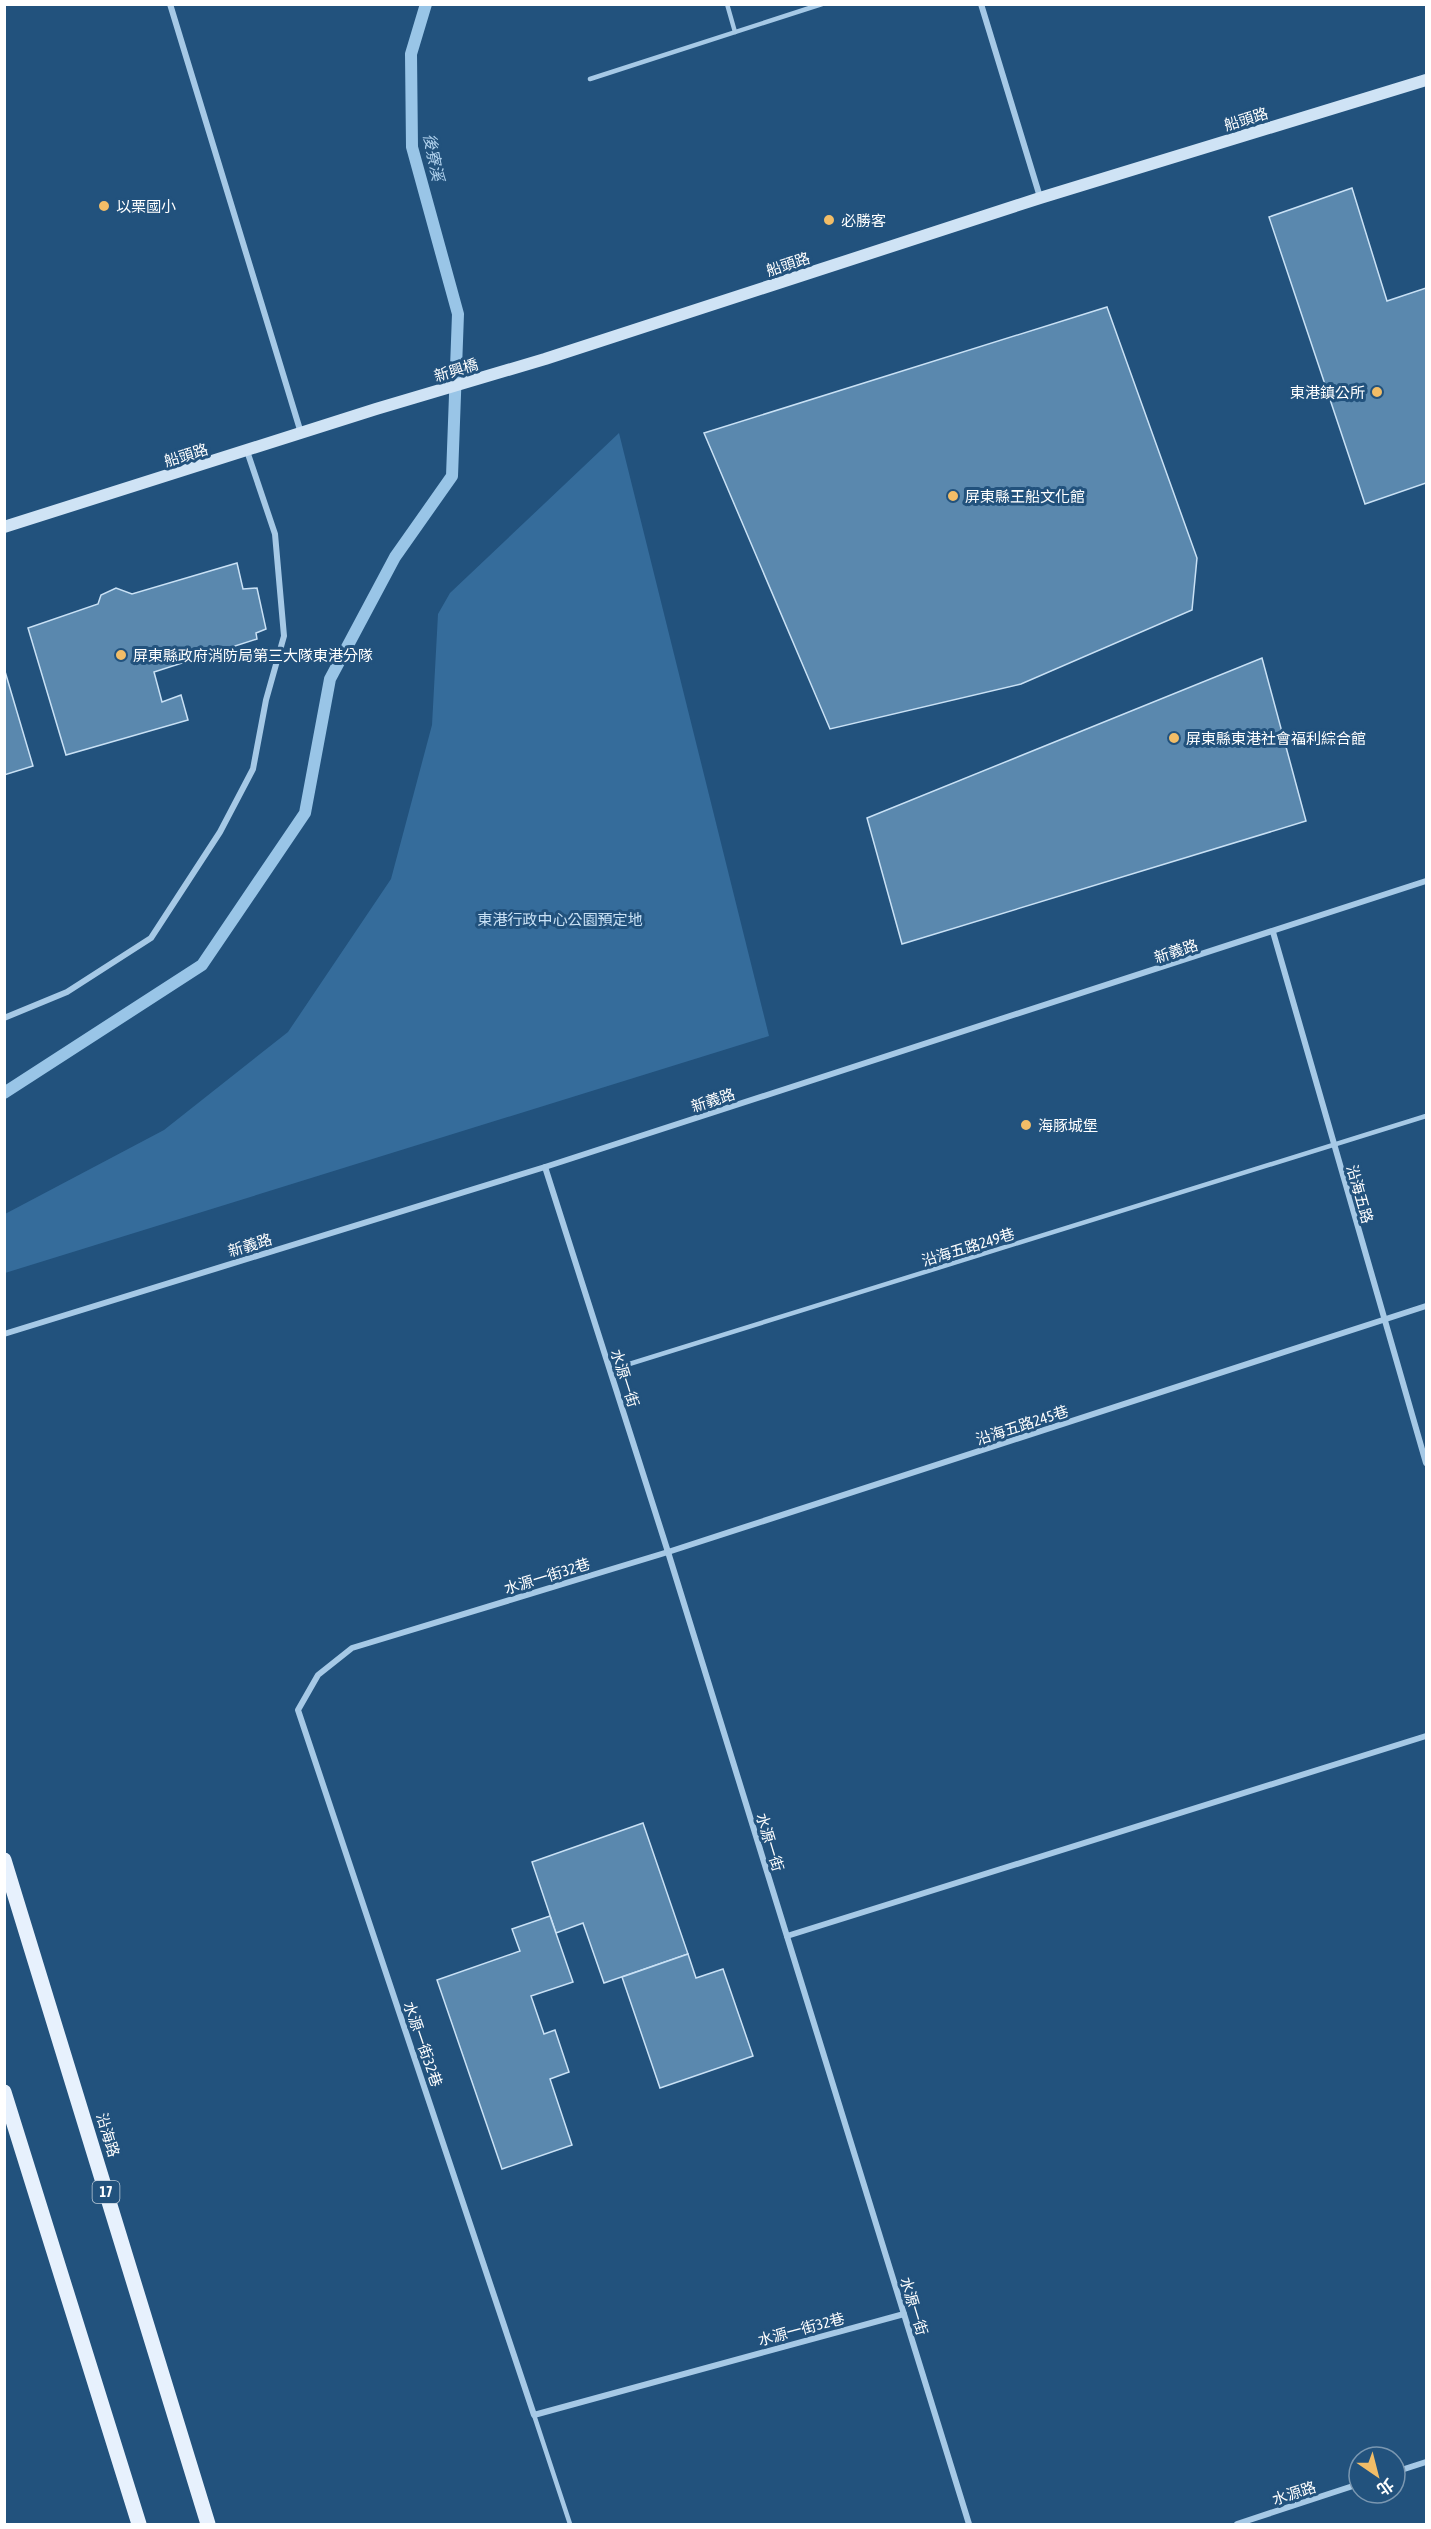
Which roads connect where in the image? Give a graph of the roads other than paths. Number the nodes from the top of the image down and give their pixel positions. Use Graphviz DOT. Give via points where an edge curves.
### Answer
graph roads {
  1 [pos="170,4"];
  2 [pos="727,4"];
  3 [pos="822,4"];
  4 [pos="981,4"];
  5 [pos="735,33"];
  6 [pos="590,79"];
  7 [pos="1426,80"];
  8 [pos="1040,198"];
  9 [pos="545,359"];
  10 [pos="376,409"];
  11 [pos="301,433"];
  12 [pos="247,451"];
  13 [pos="4,527"];
  14 [pos="1426,881"];
  15 [pos="1273,932"];
  16 [pos="4,1018"];
  17 [pos="1426,1116"];
  18 [pos="1334,1147"];
  19 [pos="545,1167"];
  20 [pos="1426,1306"];
  21 [pos="1384,1320"];
  22 [pos="4,1334"];
  23 [pos="610,1370"];
  24 [pos="1426,1463"];
  25 [pos="668,1552"];
  26 [pos="1426,1736"];
  27 [pos="4,1860"];
  28 [pos="787,1936"];
  29 [pos="4,2092"];
  30 [pos="904,2314"];
  31 [pos="534,2415"];
  32 [pos="1426,2462"];
  33 [pos="1407,2468"];
  34 [pos="1347,2488"];
  35 [pos="139,2524"];
  36 [pos="208,2524"];
  37 [pos="570,2524"];
  38 [pos="969,2524"];
  39 [pos="1237,2524"];
  1 -- 11 [label="street"];
  2 -- 5 [label="lane"];
  3 -- 5 [label="lane"];
  4 -- 8 [label="street"];
  5 -- 6 [label="lane"];
  7 -- 8 [label="main road, 船頭路"];
  8 -- 9 [label="main road, 船頭路"];
  9 -- 10 [label="main road, 新興橋"];
  10 -- 11 [label="main road, 船頭路"];
  11 -- 12 [label="main road, 船頭路"];
  12 -- 13 [label="main road, 船頭路"];
  12 -- 16 [label="street" via="275,534 284,636 266,700 253,769 220,832 151,938 67,992"];
  14 -- 15 [label="street, 新義路"];
  15 -- 18 [label="street, 沿海五路"];
  15 -- 19 [label="street, 新義路"];
  17 -- 18 [label="lane, 沿海五路249巷"];
  18 -- 21 [label="street, 沿海五路"];
  18 -- 23 [label="lane, 沿海五路249巷"];
  19 -- 22 [label="street, 新義路"];
  19 -- 23 [label="street, 水源一街"];
  20 -- 21 [label="street, 沿海五路245巷"];
  21 -- 24 [label="street, 沿海五路"];
  21 -- 25 [label="street, 沿海五路245巷"];
  23 -- 25 [label="street, 水源一街"];
  25 -- 28 [label="street, 水源一街"];
  25 -- 31 [label="street, 水源一街32巷" via="352,1648 318,1675 298,1710"];
  26 -- 28 [label="street"];
  27 -- 36 [label="main road, 沿海路 / 17"];
  28 -- 30 [label="street, 水源一街"];
  29 -- 35 [label="main road"];
  30 -- 31 [label="street, 水源一街32巷"];
  30 -- 38 [label="street, 水源一街"];
  31 -- 37 [label="lane"];
  32 -- 33 [label="street"];
  34 -- 39 [label="street, 水源路"];
}
